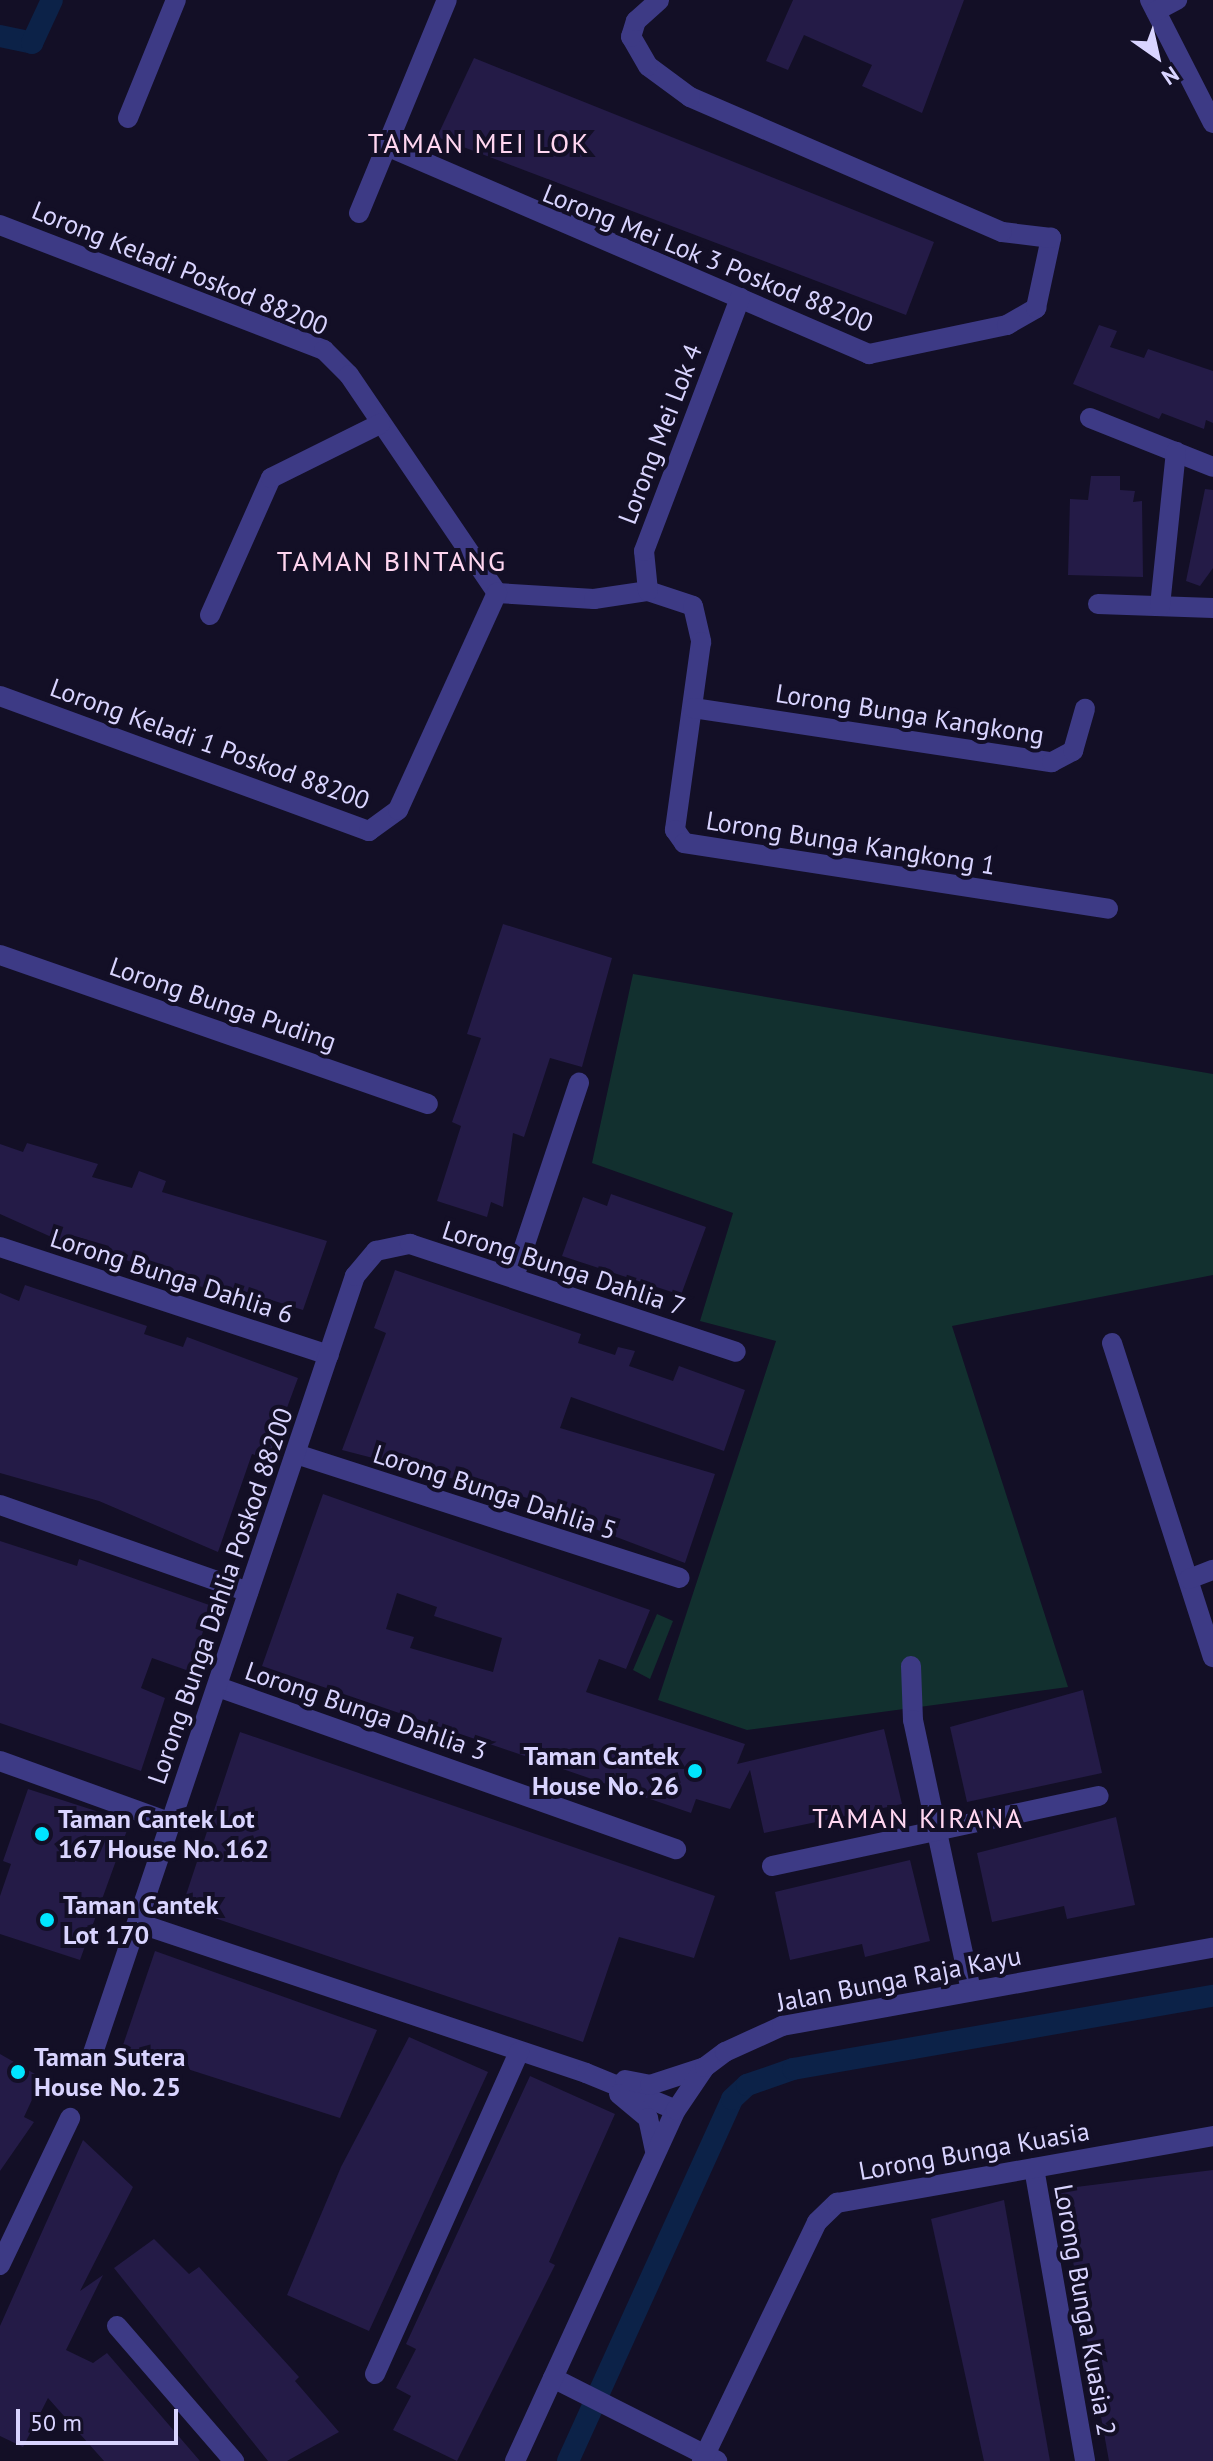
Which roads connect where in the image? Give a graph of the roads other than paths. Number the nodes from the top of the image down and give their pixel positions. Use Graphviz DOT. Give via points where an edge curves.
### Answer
graph roads {
  1 [pos="176,0"];
  2 [pos="659,0"];
  3 [pos="1177,0"];
  4 [pos="447,1"];
  5 [pos="1153,6"];
  6 [pos="128,118"];
  7 [pos="1213,123"];
  8 [pos="389,147"];
  9 [pos="359,213"];
  10 [pos="0,225"];
  11 [pos="740,298"];
  12 [pos="1090,418"];
  13 [pos="380,424"];
  14 [pos="1176,452"];
  15 [pos="1213,467"];
  16 [pos="648,591"];
  17 [pos="497,593"];
  18 [pos="1098,604"];
  19 [pos="1160,606"];
  20 [pos="1213,608"];
  21 [pos="210,615"];
  22 [pos="0,696"];
  23 [pos="693,708"];
  24 [pos="1085,709"];
  25 [pos="1108,909"];
  26 [pos="0,955"];
  27 [pos="579,1083"];
  28 [pos="428,1104"];
  29 [pos="0,1247"];
  30 [pos="376,1251"];
  31 [pos="514,1277"];
  32 [pos="1112,1343"];
  33 [pos="736,1352"];
  34 [pos="329,1355"];
  35 [pos="296,1454"];
  36 [pos="0,1505"];
  37 [pos="1213,1570"];
  38 [pos="679,1578"];
  39 [pos="1189,1579"];
  40 [pos="248,1592"];
  41 [pos="1213,1657"];
  42 [pos="911,1666"];
  43 [pos="218,1687"];
  44 [pos="0,1761"];
  45 [pos="1099,1796"];
  46 [pos="171,1823"];
  47 [pos="938,1830"];
  48 [pos="676,1849"];
  49 [pos="772,1866"];
  50 [pos="138,1923"];
  51 [pos="1213,1948"];
  52 [pos="971,1991"];
  53 [pos="519,2052"];
  54 [pos="93,2053"];
  55 [pos="705,2067"];
  56 [pos="586,2073"];
  57 [pos="676,2110"];
  58 [pos="70,2118"];
  59 [pos="1213,2136"];
  60 [pos="655,2150"];
  61 [pos="1034,2168"];
  62 [pos="0,2265"];
  63 [pos="117,2326"];
  64 [pos="375,2374"];
  65 [pos="553,2378"];
  66 [pos="708,2459"];
  67 [pos="234,2461"];
  68 [pos="515,2461"];
  69 [pos="1085,2461"];
  1 -- 6 [label="street"];
  2 -- 11 [label="street, Lorong Mei Lok 3 Poskod 88200" via="636,21 631,37 648,66 690,97 1002,232 1051,238 1036,308 1023,319 900,352 869,354"];
  3 -- 5 [label="street"];
  4 -- 8 [label="street"];
  5 -- 7 [label="street"];
  8 -- 9 [label="street"];
  8 -- 11 [label="street, Lorong Mei Lok 3 Poskod 88200"];
  10 -- 13 [label="street, Lorong Keladi Poskod 88200" via="324,350"];
  11 -- 16 [label="street, Lorong Mei Lok 4" via="644,551"];
  12 -- 14 [label="street"];
  13 -- 17 [label="street, Lorong Keladi Poskod 88200"];
  13 -- 21 [label="street" via="271,478"];
  14 -- 15 [label="street"];
  14 -- 19 [label="street"];
  16 -- 17 [label="street" via="594,599"];
  16 -- 23 [label="street, Lorong Bunga Kangkong 1" via="684,600 699,617"];
  17 -- 22 [label="street, Lorong Keladi 1 Poskod 88200" via="398,810 369,831"];
  18 -- 19 [label="street"];
  19 -- 20 [label="street"];
  23 -- 24 [label="street, Lorong Bunga Kangkong" via="1052,762 1073,751"];
  23 -- 25 [label="street, Lorong Bunga Kangkong 1" via="675,830 684,843"];
  26 -- 28 [label="street, Lorong Bunga Puding"];
  27 -- 31 [label="street"];
  29 -- 34 [label="street, Lorong Bunga Dahlia 6"];
  30 -- 31 [label="street, Lorong Bunga Dahlia 7" via="410,1244"];
  30 -- 34 [label="street, Lorong Bunga Dahlia Poskod 88200" via="355,1276"];
  31 -- 33 [label="street, Lorong Bunga Dahlia 7"];
  32 -- 39 [label="street"];
  34 -- 35 [label="street, Lorong Bunga Dahlia Poskod 88200"];
  35 -- 38 [label="street, Lorong Bunga Dahlia 5"];
  35 -- 40 [label="street, Lorong Bunga Dahlia Poskod 88200"];
  36 -- 40 [label="street"];
  37 -- 39 [label="street"];
  39 -- 41 [label="street"];
  40 -- 43 [label="street, Lorong Bunga Dahlia Poskod 88200"];
  42 -- 47 [label="street" via="913,1720"];
  43 -- 46 [label="street, Lorong Bunga Dahlia Poskod 88200"];
  43 -- 48 [label="street, Lorong Bunga Dahlia 3"];
  44 -- 46 [label="street"];
  45 -- 47 [label="street"];
  46 -- 50 [label="street, Lorong Bunga Dahlia Poskod 88200"];
  47 -- 49 [label="street"];
  47 -- 52 [label="street"];
  50 -- 53 [label="street"];
  50 -- 54 [label="street, Lorong Bunga Dahlia Poskod 88200"];
  51 -- 52 [label="street, Jalan Bunga Raja Kayu"];
  52 -- 55 [label="street, Jalan Bunga Raja Kayu" via="782,2026"];
  53 -- 56 [label="street"];
  53 -- 64 [label="street"];
  55 -- 56 [label="street" via="650,2085"];
  55 -- 57 [label="street, Jalan Bunga Raja Kayu"];
  56 -- 57 [label="street"];
  56 -- 60 [label="street" via="648,2118"];
  57 -- 60 [label="street, Jalan Bunga Raja Kayu"];
  58 -- 62 [label="street"];
  59 -- 61 [label="street, Lorong Bunga Kuasia"];
  60 -- 65 [label="street, Jalan Bunga Raja Kayu"];
  61 -- 66 [label="street, Lorong Bunga Kuasia" via="837,2203 817,2222"];
  61 -- 69 [label="street, Lorong Bunga Kuasia 2"];
  63 -- 67 [label="street"];
  65 -- 66 [label="street"];
  65 -- 68 [label="street, Jalan Bunga Raja Kayu"];
}
